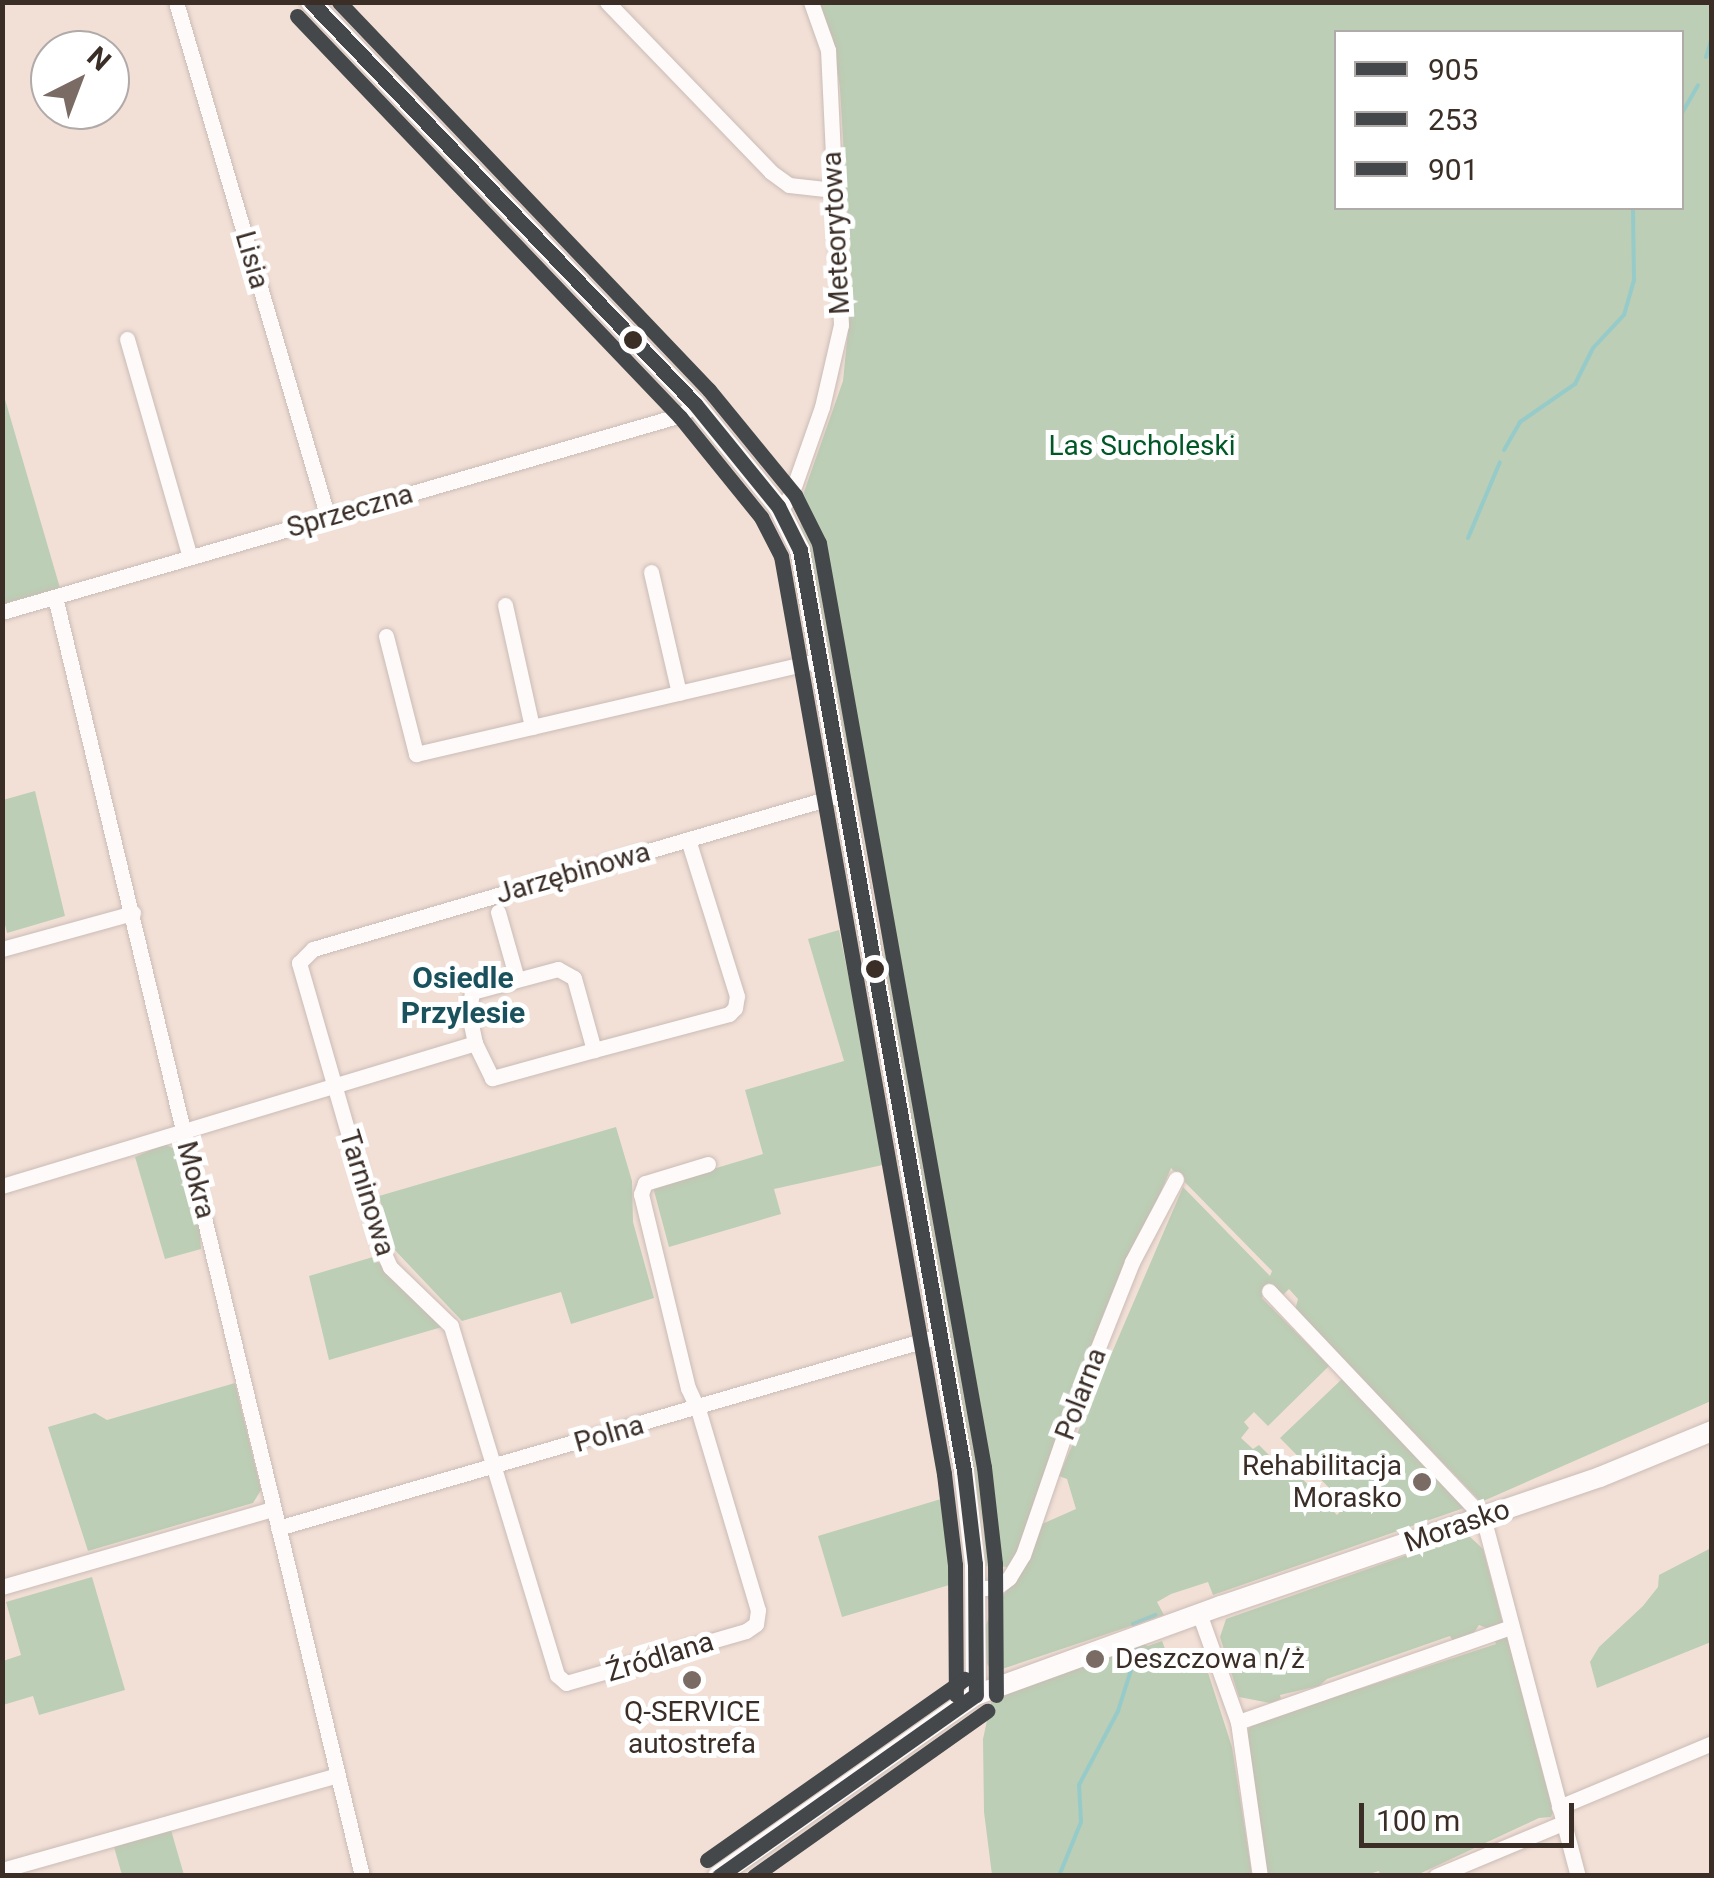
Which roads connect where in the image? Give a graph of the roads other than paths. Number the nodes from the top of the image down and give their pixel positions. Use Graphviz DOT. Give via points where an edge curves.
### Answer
graph roads {
  1 [pos="176,2"];
  2 [pos="310,2"];
  3 [pos="608,2"];
  4 [pos="811,2"];
  5 [pos="834,190"];
  6 [pos="127,339"];
  7 [pos="695,404"];
  8 [pos="780,510"];
  9 [pos="328,518"];
  10 [pos="190,557"];
  11 [pos="651,572"];
  12 [pos="55,597"];
  13 [pos="504,605"];
  14 [pos="2,612"];
  15 [pos="386,636"];
  16 [pos="818,661"];
  17 [pos="679,692"];
  18 [pos="532,727"];
  19 [pos="842,794"];
  20 [pos="688,840"];
  21 [pos="498,912"];
  22 [pos="133,914"];
  23 [pos="2,949"];
  24 [pos="304,953"];
  25 [pos="517,979"];
  26 [pos="475,1043"];
  27 [pos="594,1050"];
  28 [pos="334,1084"];
  29 [pos="182,1130"];
  30 [pos="708,1164"];
  31 [pos="1176,1178"];
  32 [pos="2,1186"];
  33 [pos="1268,1291"];
  34 [pos="939,1336"];
  35 [pos="698,1408"];
  36 [pos="1712,1431"];
  37 [pos="494,1467"];
  38 [pos="273,1509"];
  39 [pos="1483,1518"];
  40 [pos="278,1528"];
  41 [pos="2,1586"];
  42 [pos="974,1589"];
  43 [pos="1200,1613"];
  44 [pos="1512,1627"];
  45 [pos="976,1694"];
  46 [pos="1238,1722"];
  47 [pos="1712,1743"];
  48 [pos="335,1770"];
  49 [pos="1561,1815"];
  50 [pos="2,1870"];
  51 [pos="362,1876"];
  52 [pos="718,1876"];
  53 [pos="1260,1876"];
  54 [pos="1436,1876"];
  55 [pos="1578,1876"];
  1 -- 9 [label="street, Lisia"];
  2 -- 7 [label="street"];
  3 -- 5 [label="street" via="771,172 789,186"];
  4 -- 5 [label="street, Meteorytowa" via="828,50"];
  5 -- 8 [label="street, Meteorytowa" via="841,325 822,407"];
  6 -- 10 [label="street"];
  7 -- 8 [label="street"];
  7 -- 9 [label="street, Sprzeczna" via="681,415"];
  8 -- 16 [label="street" via="805,566"];
  9 -- 10 [label="street, Sprzeczna"];
  10 -- 12 [label="street, Sprzeczna"];
  11 -- 17 [label="street"];
  12 -- 14 [label="street, Sprzeczna"];
  12 -- 22 [label="street, Mokra"];
  13 -- 18 [label="street"];
  15 -- 18 [label="street" via="416,754"];
  16 -- 17 [label="street"];
  16 -- 19 [label="street"];
  17 -- 18 [label="street"];
  19 -- 20 [label="street, Jarzębinowa"];
  19 -- 34 [label="street"];
  20 -- 24 [label="street, Jarzębinowa"];
  20 -- 27 [label="street" via="737,996 735,1008"];
  21 -- 25 [label="street"];
  22 -- 23 [label="street"];
  22 -- 29 [label="street, Mokra"];
  24 -- 28 [label="street, Tarninowa" via="299,963"];
  25 -- 26 [label="street" via="472,992"];
  25 -- 27 [label="street" via="567,970"];
  26 -- 27 [label="street" via="492,1078"];
  26 -- 28 [label="street"];
  28 -- 29 [label="street"];
  28 -- 37 [label="street, Tarninowa" via="381,1246 390,1267 451,1326"];
  29 -- 32 [label="street"];
  29 -- 38 [label="street, Mokra"];
  30 -- 35 [label="street" via="645,1183 641,1194"];
  31 -- 42 [label="street, Polarna" via="1132,1262 1023,1554 1009,1578"];
  33 -- 39 [label="street"];
  34 -- 35 [label="street, Polna"];
  34 -- 42 [label="street" via="969,1504"];
  35 -- 37 [label="street, Polna"];
  35 -- 37 [label="street, Źródlana" via="758,1610 756,1624 582,1681 566,1683 558,1674"];
  36 -- 39 [label="street, Morasko"];
  37 -- 40 [label="street, Polna"];
  38 -- 40 [label="street, Mokra"];
  38 -- 41 [label="street"];
  39 -- 43 [label="street, Morasko"];
  39 -- 44 [label="street"];
  40 -- 48 [label="street, Mokra"];
  42 -- 45 [label="street"];
  43 -- 45 [label="street, Morasko"];
  43 -- 46 [label="street"];
  44 -- 46 [label="street"];
  44 -- 49 [label="street"];
  45 -- 52 [label="street, Morasko"];
  46 -- 53 [label="street"];
  47 -- 49 [label="street"];
  48 -- 50 [label="street"];
  48 -- 51 [label="street, Mokra"];
  49 -- 54 [label="street"];
  49 -- 55 [label="street"];
}
